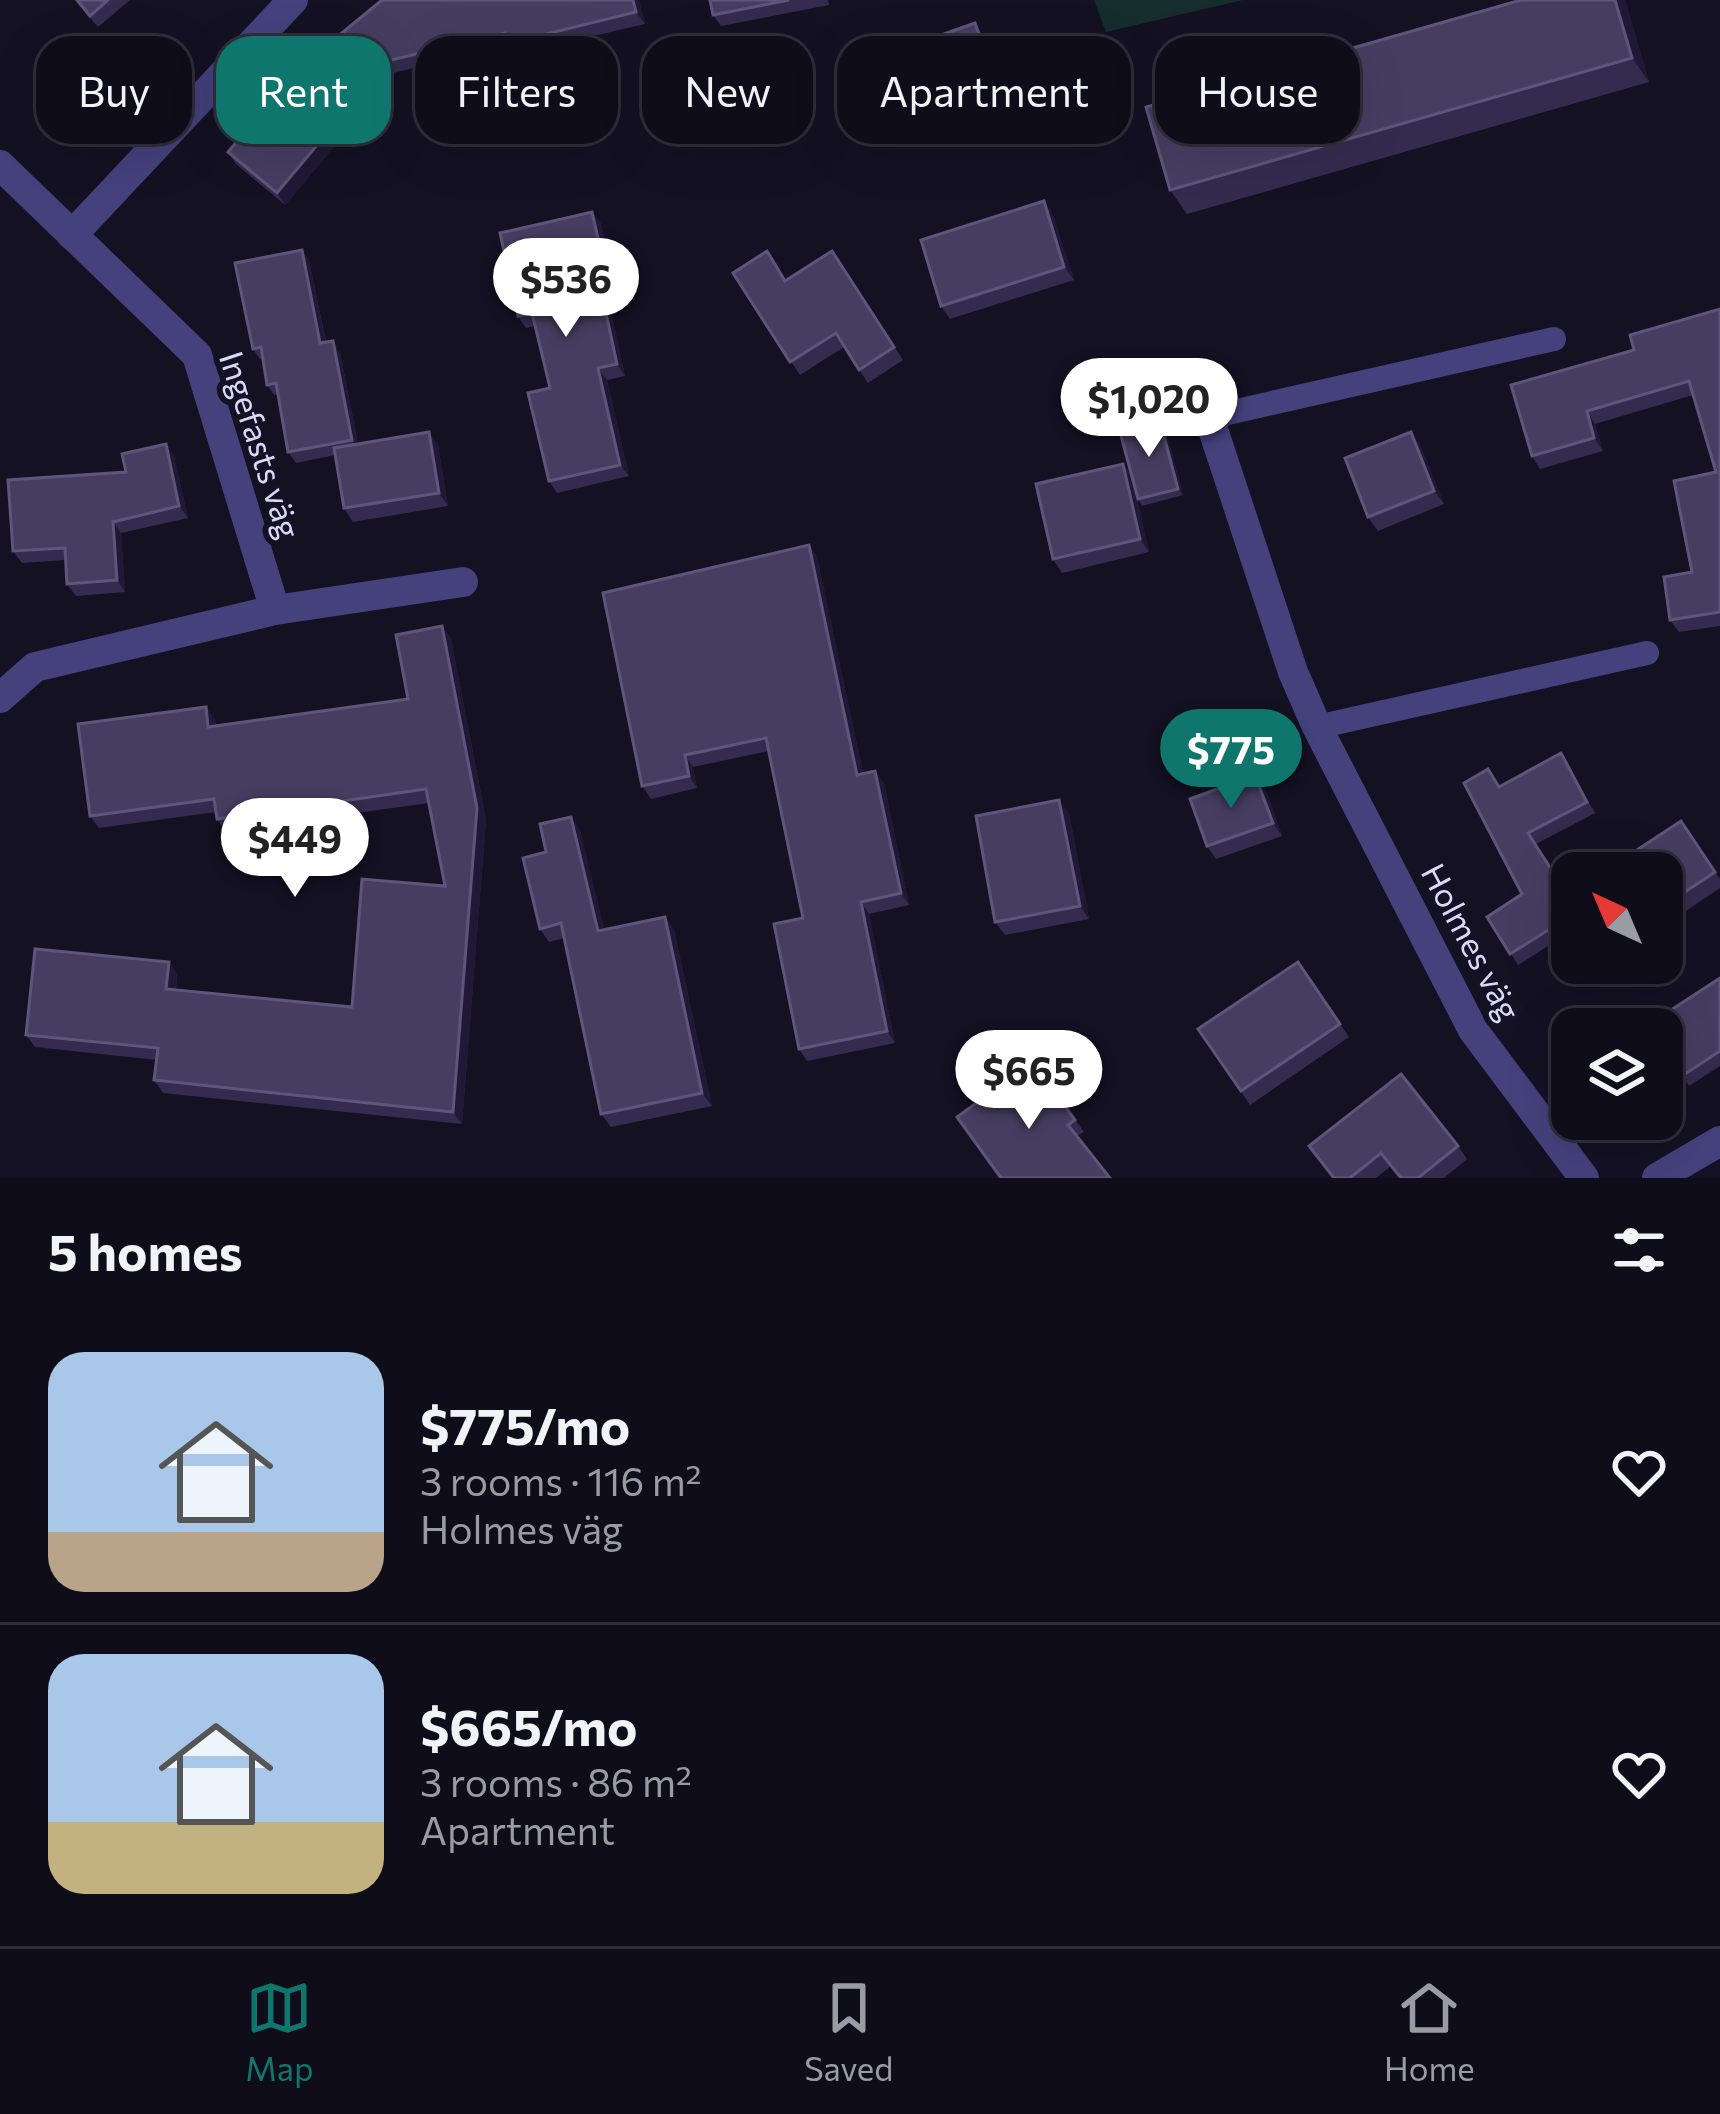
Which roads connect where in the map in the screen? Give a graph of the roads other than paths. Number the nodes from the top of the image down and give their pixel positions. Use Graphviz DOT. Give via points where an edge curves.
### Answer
graph roads {
  1 [pos="293,0"];
  2 [pos="0,166"];
  3 [pos="72,235"];
  4 [pos="1554,339"];
  5 [pos="1199,387"];
  6 [pos="1210,417"];
  7 [pos="463,582"];
  8 [pos="274,610"];
  9 [pos="1647,652"];
  10 [pos="0,698"];
  11 [pos="1317,727"];
  12 [pos="1720,1141"];
  13 [pos="1584,1178"];
  14 [pos="1657,1178"];
  1 -- 3 [label="street"];
  2 -- 3 [label="street, Ingefasts väg"];
  3 -- 8 [label="street, Ingefasts väg" via="197,355"];
  4 -- 6 [label="lane"];
  5 -- 6 [label="street, Holmes väg"];
  6 -- 11 [label="street, Holmes väg"];
  7 -- 8 [label="street"];
  8 -- 10 [label="street" via="35,667"];
  9 -- 11 [label="lane"];
  11 -- 13 [label="street, Holmes väg" via="1473,1030"];
  12 -- 14 [label="street"];
}
